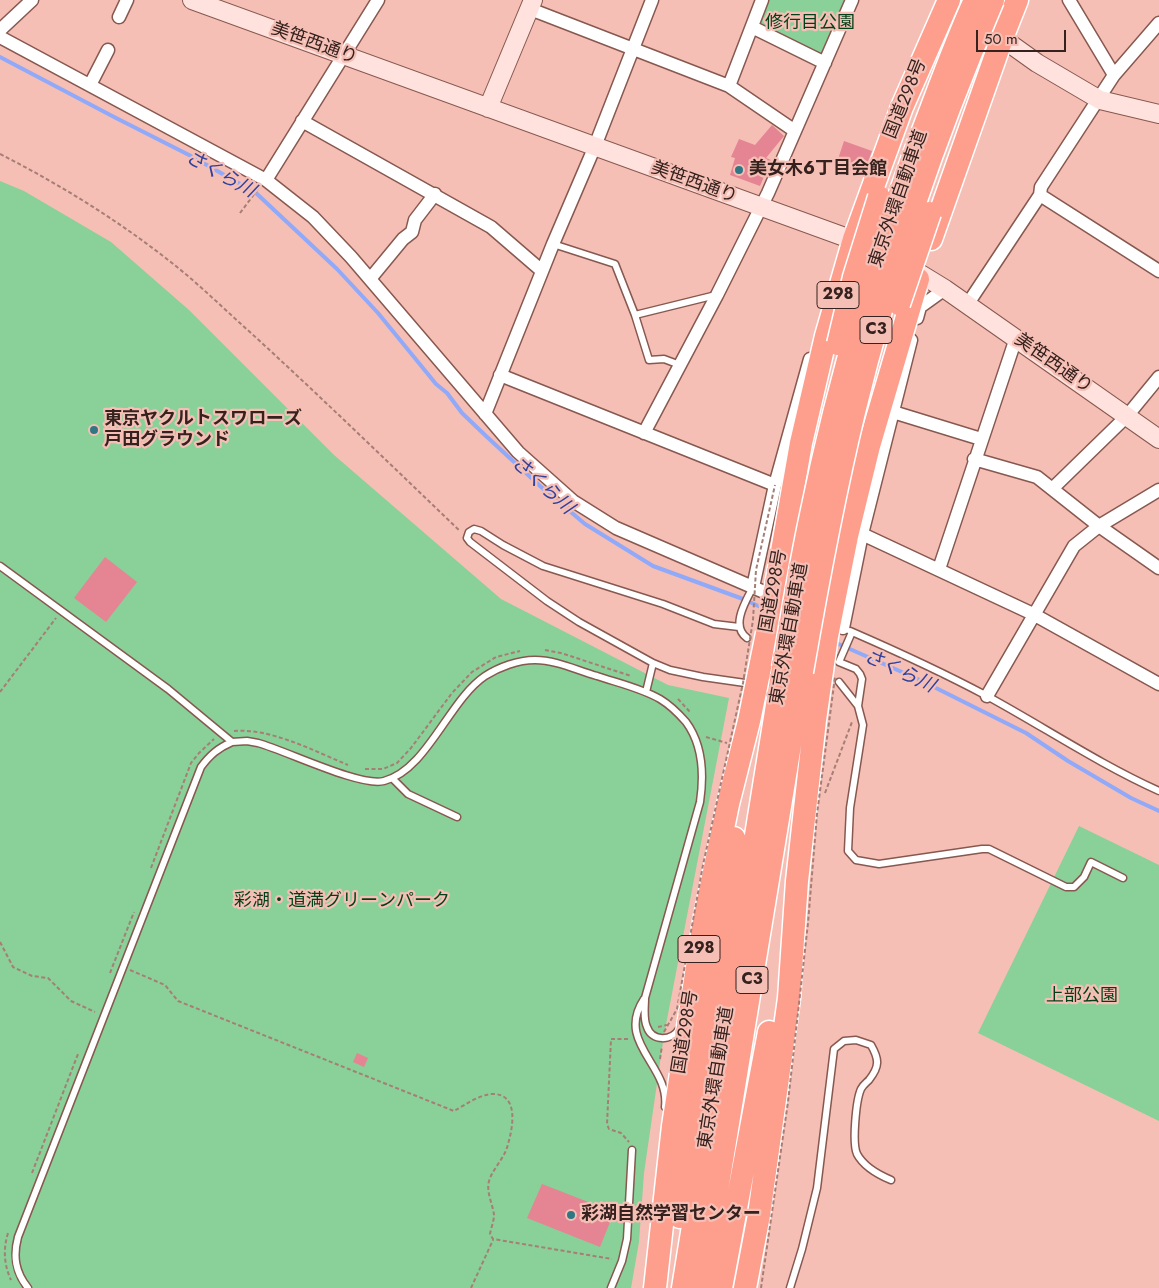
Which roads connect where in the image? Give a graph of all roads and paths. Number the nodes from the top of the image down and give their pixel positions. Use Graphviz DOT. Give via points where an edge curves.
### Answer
graph roads {
  1 [pos="32,0"];
  2 [pos="127,0"];
  3 [pos="192,0"];
  4 [pos="378,0"];
  5 [pos="652,0"];
  6 [pos="762,0"];
  7 [pos="852,0"];
  8 [pos="949,0"];
  9 [pos="960,0"];
  10 [pos="975,0"];
  11 [pos="993,0"];
  12 [pos="1008,0"];
  13 [pos="1017,0"];
  14 [pos="1069,0"];
  15 [pos="532,4"];
  16 [pos="119,17"];
  17 [pos="1159,23"];
  18 [pos="752,27"];
  19 [pos="0,30"];
  20 [pos="0,37"];
  21 [pos="1002,38"];
  22 [pos="633,49"];
  23 [pos="108,50"];
  24 [pos="344,56"];
  25 [pos="825,63"];
  26 [pos="1114,75"];
  27 [pos="90,85"];
  28 [pos="728,86"];
  29 [pos="1100,100"];
  30 [pos="488,108"];
  31 [pos="1156,110"];
  32 [pos="302,121"];
  33 [pos="795,131"];
  34 [pos="595,146"];
  35 [pos="0,154"];
  36 [pos="263,183"];
  37 [pos="435,194"];
  38 [pos="1040,195"];
  39 [pos="761,207"];
  40 [pos="240,213"];
  41 [pos="854,239"];
  42 [pos="553,244"];
  43 [pos="542,271"];
  44 [pos="1159,271"];
  45 [pos="920,272"];
  46 [pos="370,279"];
  47 [pos="945,289"];
  48 [pos="716,295"];
  49 [pos="967,306"];
  50 [pos="635,316"];
  51 [pos="826,336"];
  52 [pos="1016,338"];
  53 [pos="680,365"];
  54 [pos="500,375"];
  55 [pos="1159,377"];
  56 [pos="893,412"];
  57 [pos="485,414"];
  58 [pos="1127,416"];
  59 [pos="644,433"];
  60 [pos="981,439"];
  61 [pos="1159,439"];
  62 [pos="974,459"];
  63 [pos="775,485"];
  64 [pos="1052,489"];
  65 [pos="1159,490"];
  66 [pos="811,515"];
  67 [pos="1099,526"];
  68 [pos="862,534"];
  69 [pos="467,538"];
  70 [pos="822,561"];
  71 [pos="0,566"];
  72 [pos="1159,568"];
  73 [pos="939,569"];
  74 [pos="751,590"];
  75 [pos="772,605"];
  76 [pos="62,610"];
  77 [pos="1034,614"];
  78 [pos="739,627"];
  79 [pos="837,637"];
  80 [pos="747,638"];
  81 [pos="526,650"];
  82 [pos="544,650"];
  83 [pos="653,663"];
  84 [pos="632,676"];
  85 [pos="837,679"];
  86 [pos="749,684"];
  87 [pos="1159,684"];
  88 [pos="0,692"];
  89 [pos="646,692"];
  90 [pos="987,696"];
  91 [pos="858,706"];
  92 [pos="749,721"];
  93 [pos="224,735"];
  94 [pos="232,742"];
  95 [pos="354,768"];
  96 [pos="361,769"];
  97 [pos="392,778"];
  98 [pos="1159,792"];
  99 [pos="817,814"];
  100 [pos="457,817"];
  101 [pos="150,869"];
  102 [pos="1123,878"];
  103 [pos="797,881"];
  104 [pos="134,912"];
  105 [pos="0,942"];
  106 [pos="122,967"];
  107 [pos="107,979"];
  108 [pos="645,998"];
  109 [pos="98,1004"];
  110 [pos="690,1008"];
  111 [pos="667,1025"];
  112 [pos="653,1028"];
  113 [pos="664,1032"];
  114 [pos="630,1039"];
  115 [pos="663,1044"];
  116 [pos="81,1047"];
  117 [pos="659,1063"];
  118 [pos="665,1112"];
  119 [pos="632,1150"];
  120 [pos="660,1178"];
  121 [pos="29,1179"];
  122 [pos="891,1180"];
  123 [pos="662,1224"];
  124 [pos="11,1227"];
  125 [pos="494,1239"];
  126 [pos="622,1260"];
  127 [pos="750,1283"];
  128 [pos="14,1286"];
  129 [pos="28,1288"];
  130 [pos="471,1288"];
  131 [pos="611,1288"];
  132 [pos="655,1288"];
  133 [pos="673,1288"];
  134 [pos="683,1288"];
  135 [pos="702,1288"];
  136 [pos="721,1288"];
  137 [pos="761,1288"];
  138 [pos="790,1288"];
  1 -- 19 [label="street"];
  2 -- 16 [label="street"];
  3 -- 24 [label="street, 美笹西通り"];
  4 -- 24 [label="street"];
  5 -- 22 [label="street"];
  6 -- 18 [label="street"];
  7 -- 25 [label="street"];
  8 -- 41 [label="highway, 国道298号 / 298" via="902,107"];
  9 -- 66 [label="highway, bridge" via="904,128 857,269 834,357 816,461"];
  10 -- 66 [label="highway, 東京外環自動車道 / C3, bridge" via="919,139 881,248 838,401"];
  11 -- 70 [label="highway, 東京外環自動車道 / C3, bridge" via="934,150 887,293 854,411"];
  12 -- 70 [label="highway, bridge" via="909,276"];
  13 -- 21 [label="highway"];
  14 -- 26 [label="street"];
  15 -- 22 [label="street"];
  15 -- 30 [label="street"];
  17 -- 26 [label="street"];
  18 -- 25 [label="street"];
  18 -- 28 [label="street"];
  20 -- 27 [label="street"];
  21 -- 29 [label="street" via="1036,63"];
  21 -- 45 [label="highway"];
  22 -- 28 [label="street"];
  22 -- 34 [label="street"];
  23 -- 27 [label="street"];
  24 -- 30 [label="street, 美笹西通り"];
  24 -- 32 [label="street"];
  25 -- 33 [label="street"];
  26 -- 29 [label="street"];
  27 -- 36 [label="street"];
  28 -- 33 [label="street"];
  29 -- 31 [label="street"];
  29 -- 38 [label="street" via="1041,188"];
  30 -- 34 [label="street, 美笹西通り"];
  32 -- 36 [label="street"];
  32 -- 37 [label="street"];
  33 -- 39 [label="street"];
  34 -- 39 [label="street, 美笹西通り"];
  34 -- 42 [label="street"];
  35 -- 69 [label="path" via="88,204 189,276"];
  36 -- 40 [label="path"];
  36 -- 46 [label="street" via="313,217"];
  37 -- 43 [label="street" via="491,227"];
  37 -- 46 [label="street" via="415,220 412,232"];
  38 -- 44 [label="street"];
  38 -- 49 [label="street"];
  39 -- 41 [label="street, 美笹西通り"];
  39 -- 48 [label="street"];
  41 -- 45 [label="street, 美笹西通り"];
  41 -- 51 [label="highway, 国道298号 / 298"];
  42 -- 43 [label="street"];
  42 -- 50 [label="lane" via="615,264"];
  43 -- 54 [label="street"];
  45 -- 47 [label="street, 美笹西通り"];
  45 -- 79 [label="highway" via="846,536"];
  46 -- 57 [label="street"];
  47 -- 49 [label="street, 美笹西通り"];
  47 -- 56 [label="street" via="920,307"];
  48 -- 50 [label="lane"];
  48 -- 53 [label="street"];
  49 -- 52 [label="street, 美笹西通り"];
  50 -- 53 [label="lane" via="649,360 664,359"];
  51 -- 63 [label="street" via="813,347"];
  51 -- 75 [label="highway, 国道298号 / 298" via="801,444"];
  52 -- 58 [label="street, 美笹西通り"];
  52 -- 60 [label="street"];
  53 -- 59 [label="street"];
  54 -- 57 [label="street"];
  54 -- 59 [label="street"];
  55 -- 58 [label="street"];
  56 -- 60 [label="street"];
  56 -- 68 [label="street"];
  57 -- 74 [label="street" via="518,452 572,501 616,528"];
  58 -- 61 [label="street, 美笹西通り"];
  58 -- 64 [label="street"];
  59 -- 63 [label="street"];
  60 -- 62 [label="street"];
  62 -- 64 [label="street" via="1037,477"];
  62 -- 73 [label="street"];
  63 -- 74 [label="street"];
  63 -- 86 [label="path, bridge" via="756,570"];
  64 -- 67 [label="street"];
  65 -- 67 [label="street"];
  66 -- 134 [label="highway, 東京外環自動車道 / C3, bridge" via="783,668"];
  67 -- 72 [label="street"];
  67 -- 77 [label="street" via="1074,546"];
  68 -- 73 [label="street"];
  68 -- 79 [label="street"];
  69 -- 78 [label="lane" via="474,529 481,531 543,566 663,604 714,624"];
  69 -- 83 [label="lane" via="547,601"];
  70 -- 135 [label="highway, 東京外環自動車道 / C3, bridge"];
  71 -- 76 [label="lane"];
  73 -- 77 [label="street"];
  74 -- 75 [label="street"];
  74 -- 78 [label="lane"];
  75 -- 79 [label="street"];
  75 -- 86 [label="highway, 国道298号 / 298"];
  76 -- 88 [label="path"];
  76 -- 93 [label="lane"];
  77 -- 87 [label="street"];
  77 -- 90 [label="street"];
  78 -- 80 [label="lane"];
  79 -- 90 [label="lane" via="907,656"];
  79 -- 91 [label="lane" via="839,662 856,670 862,680"];
  79 -- 103 [label="highway" via="815,720"];
  81 -- 96 [label="path" via="496,657 472,672 397,763 376,770"];
  82 -- 84 [label="path" via="561,652"];
  83 -- 86 [label="lane" via="670,670"];
  83 -- 89 [label="lane"];
  85 -- 91 [label="lane"];
  85 -- 99 [label="path, bridge"];
  86 -- 92 [label="highway, 国道298号 / 298"];
  86 -- 111 [label="path, bridge" via="703,865 677,1009"];
  89 -- 97 [label="lane" via="550,661 524,661 503,667 476,683 417,758"];
  89 -- 108 [label="lane" via="671,707 686,723 699,751 702,785"];
  90 -- 98 [label="lane"];
  91 -- 99 [label="path"];
  91 -- 102 [label="lane" via="863,725 850,808 848,851 856,860 879,864 989,849 1066,887 1074,887 1080,882 1091,862"];
  92 -- 110 [label="highway, 国道298号 / 298" via="717,852"];
  92 -- 133 [label="highway" via="729,876 696,1078"];
  93 -- 94 [label="lane"];
  93 -- 95 [label="path" via="242,730 269,733"];
  93 -- 101 [label="path" via="207,745 191,763"];
  94 -- 97 [label="lane" via="247,741 271,746 359,779 382,782"];
  94 -- 106 [label="lane" via="209,755 201,767"];
  97 -- 100 [label="lane" via="415,799"];
  99 -- 137 [label="path, bridge" via="797,1031"];
  103 -- 127 [label="highway" via="789,998"];
  103 -- 136 [label="highway"];
  104 -- 107 [label="path"];
  105 -- 109 [label="path" via="13,967 32,976 48,978 71,1001 95,1012"];
  106 -- 125 [label="path" via="165,985 178,1001 454,1111 482,1096 502,1096 513,1112 508,1144 488,1184 494,1217 490,1234"];
  106 -- 129 [label="lane" via="18,1237 16,1266"];
  108 -- 110 [label="lane" via="646,1025 658,1038 676,1034"];
  108 -- 118 [label="lane" via="638,1008 637,1036 665,1091"];
  110 -- 123 [label="highway, 国道298号 / 298"];
  111 -- 112 [label="path"];
  111 -- 113 [label="path, bridge"];
  114 -- 119 [label="path" via="611,1039 607,1124 609,1129 624,1136"];
  115 -- 117 [label="path"];
  116 -- 121 [label="path"];
  119 -- 126 [label="lane" via="627,1239"];
  120 -- 123 [label="lane"];
  122 -- 138 [label="lane" via="864,1163 857,1153 855,1114 862,1088 876,1069 878,1057 871,1045 856,1040 844,1041 834,1049 817,1188"];
  123 -- 132 [label="highway, 国道298号 / 298"];
  124 -- 128 [label="path" via="5,1254"];
  125 -- 126 [label="path"];
  125 -- 130 [label="path"];
  126 -- 131 [label="lane"];
}
